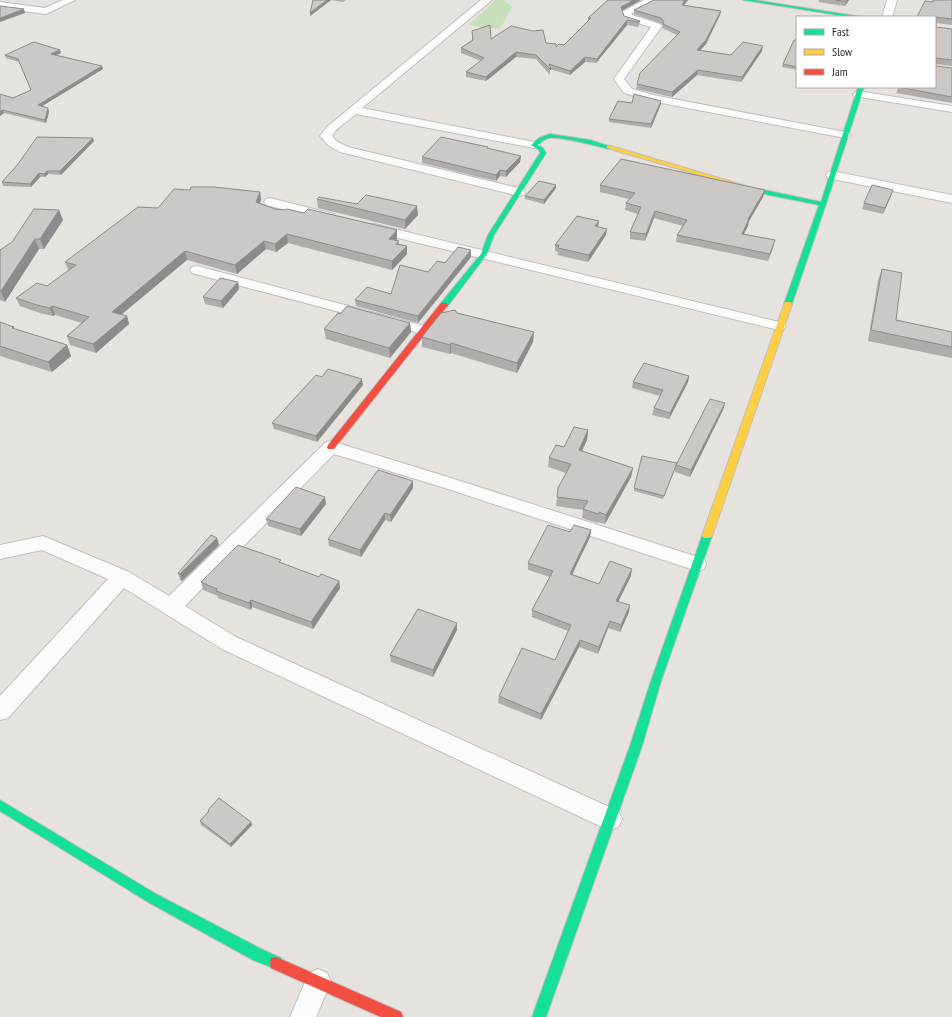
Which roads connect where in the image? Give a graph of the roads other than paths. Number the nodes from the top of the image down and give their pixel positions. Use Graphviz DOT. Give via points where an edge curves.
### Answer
graph roads {
  1 [pos="70,0"];
  2 [pos="487,0"];
  3 [pos="649,0"];
  4 [pos="745,0"];
  5 [pos="892,0"];
  6 [pos="0,5"];
  7 [pos="853,16"];
  8 [pos="887,16"];
  9 [pos="859,91"];
  10 [pos="952,109"];
  11 [pos="353,110"];
  12 [pos="845,135"];
  13 [pos="534,144"];
  14 [pos="832,175"];
  15 [pos="518,192"];
  16 [pos="952,199"];
  17 [pos="270,202"];
  18 [pos="823,204"];
  19 [pos="338,219"];
  20 [pos="361,225"];
  21 [pos="484,254"];
  22 [pos="197,270"];
  23 [pos="779,326"];
  24 [pos="423,330"];
  25 [pos="331,447"];
  26 [pos="0,552"];
  27 [pos="696,564"];
  28 [pos="122,577"];
  29 [pos="171,607"];
  30 [pos="0,711"];
  31 [pos="0,805"];
  32 [pos="610,819"];
  33 [pos="318,982"];
  34 [pos="303,1017"];
  35 [pos="396,1017"];
  36 [pos="539,1017"];
  1 -- 6 [label="street" via="46,11"];
  2 -- 11 [label="street"];
  3 -- 12 [label="street" via="627,12 628,17 657,26 619,79 628,91 651,98"];
  4 -- 7 [label="main road"];
  5 -- 8 [label="street"];
  9 -- 10 [label="street"];
  9 -- 12 [label="main road"];
  11 -- 13 [label="street"];
  11 -- 15 [label="street" via="326,136 344,150"];
  12 -- 14 [label="main road"];
  13 -- 15 [label="main road" via="543,153"];
  13 -- 18 [label="main road" via="550,136 590,142 753,188"];
  14 -- 16 [label="street"];
  14 -- 18 [label="main road"];
  15 -- 21 [label="main road" via="491,234"];
  17 -- 19 [label="street"];
  18 -- 23 [label="main road"];
  20 -- 21 [label="street"];
  21 -- 23 [label="street"];
  21 -- 24 [label="main road"];
  22 -- 24 [label="street"];
  23 -- 27 [label="main road"];
  24 -- 25 [label="main road"];
  25 -- 27 [label="street" via="448,482"];
  25 -- 29 [label="street"];
  26 -- 28 [label="street" via="44,542"];
  27 -- 32 [label="main road"];
  28 -- 29 [label="street"];
  28 -- 30 [label="street"];
  29 -- 32 [label="street" via="228,643"];
  31 -- 33 [label="main road" via="152,898 258,955"];
  32 -- 36 [label="main road"];
  33 -- 34 [label="street"];
  33 -- 35 [label="main road"];
}
